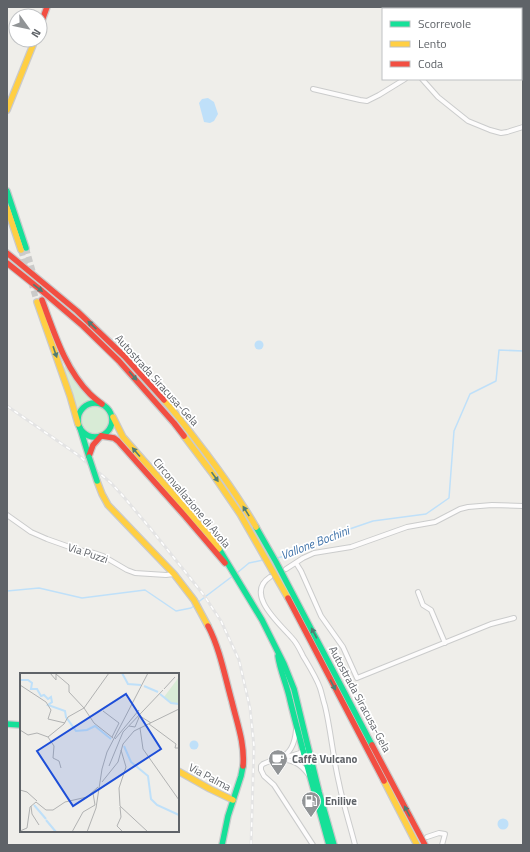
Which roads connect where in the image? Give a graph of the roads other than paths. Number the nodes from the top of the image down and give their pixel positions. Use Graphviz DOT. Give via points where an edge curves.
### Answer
graph roads {
  1 [pos="32,48"];
  2 [pos="404,80"];
  3 [pos="423,80"];
  4 [pos="16,88"];
  5 [pos="313,89"];
  6 [pos="7,104"];
  7 [pos="7,110"];
  8 [pos="523,127"];
  9 [pos="7,191"];
  10 [pos="7,199"];
  11 [pos="10,208"];
  12 [pos="7,213"];
  13 [pos="11,220"];
  14 [pos="7,253"];
  15 [pos="7,264"];
  16 [pos="102,404"];
  17 [pos="112,417"];
  18 [pos="79,426"];
  19 [pos="102,436"];
  20 [pos="89,457"];
  21 [pos="523,506"];
  22 [pos="7,515"];
  23 [pos="296,563"];
  24 [pos="286,568"];
  25 [pos="231,569"];
  26 [pos="174,574"];
  27 [pos="270,577"];
  28 [pos="418,592"];
  29 [pos="514,618"];
  30 [pos="445,643"];
  31 [pos="276,650"];
  32 [pos="296,722"];
  33 [pos="7,724"];
  34 [pos="20,725"];
  35 [pos="307,745"];
  36 [pos="303,751"];
  37 [pos="309,754"];
  38 [pos="281,758"];
  39 [pos="179,772"];
  40 [pos="310,778"];
  41 [pos="233,800"];
  42 [pos="426,837"];
  43 [pos="222,845"];
  44 [pos="313,845"];
  45 [pos="329,845"];
  46 [pos="334,845"];
  47 [pos="355,845"];
  48 [pos="417,845"];
  49 [pos="425,845"];
  50 [pos="442,845"];
  1 -- 4 [label="main road"];
  2 -- 5 [label="street" via="367,100"];
  3 -- 8 [label="street" via="438,97 468,120 501,133"];
  4 -- 6 [label="main road"];
  4 -- 7 [label="main road"];
  9 -- 11 [label="main road"];
  10 -- 11 [label="street"];
  11 -- 13 [label="main road"];
  11 -- 13 [label="main road" via="23,249"];
  12 -- 13 [label="street"];
  49 -- 14 [label="main road, Autostrada Siracusa-Gela, one-way" via="267,544 218,468 180,418 124,356 77,311"];
  15 -- 48 [label="main road, Autostrada Siracusa-Gela, one-way" via="83,326 119,361 174,423 212,473 240,514 284,590"];
  16 -- 17 [label="main road" via="109,409"];
  16 -- 18 [label="main road" via="90,403 82,408 78,415"];
  16 -- 18 [label="main road, one-way" via="85,388 68,364 39,301"];
  17 -- 19 [label="main road" via="112,426"];
  25 -- 17 [label="main road, Circonvallazione di Avola, one-way" via="208,534 123,437"];
  18 -- 19 [label="main road" via="89,436"];
  18 -- 20 [label="main road"];
  19 -- 20 [label="main road" via="94,442"];
  19 -- 25 [label="main road, Circonvallazione di Avola" via="118,441"];
  20 -- 26 [label="main road, bridge" via="108,505"];
  21 -- 23 [label="street" via="460,509 435,522 408,527 351,547 314,553"];
  22 -- 26 [label="street, Via Puzzi" via="31,532 78,550 103,556 135,573 166,576"];
  23 -- 24 [label="street"];
  23 -- 30 [label="street" via="321,616 343,647 357,678"];
  25 -- 31 [label="main road" via="262,620"];
  26 -- 41 [label="main road" via="200,611 213,636 222,664 243,754 241,776"];
  27 -- 47 [label="street" via="260,589 263,603 293,639 320,688 339,784"];
  28 -- 30 [label="street" via="423,605 431,610"];
  29 -- 30 [label="street" via="491,624"];
  31 -- 32 [label="main road"];
  31 -- 35 [label="main road" via="294,689"];
  32 -- 36 [label="main road"];
  32 -- 38 [label="street" via="294,743"];
  33 -- 34 [label="main road"];
  35 -- 36 [label="street"];
  35 -- 37 [label="main road"];
  36 -- 37 [label="street"];
  36 -- 38 [label="street" via="299,750"];
  36 -- 40 [label="main road"];
  37 -- 46 [label="main road"];
  38 -- 40 [label="street" via="297,763"];
  38 -- 44 [label="street" via="263,764 261,770 274,785"];
  39 -- 41 [label="main road, Via Palma"];
  40 -- 45 [label="main road"];
  41 -- 43 [label="main road"];
  42 -- 50 [label="street" via="438,833 445,834"];
}
